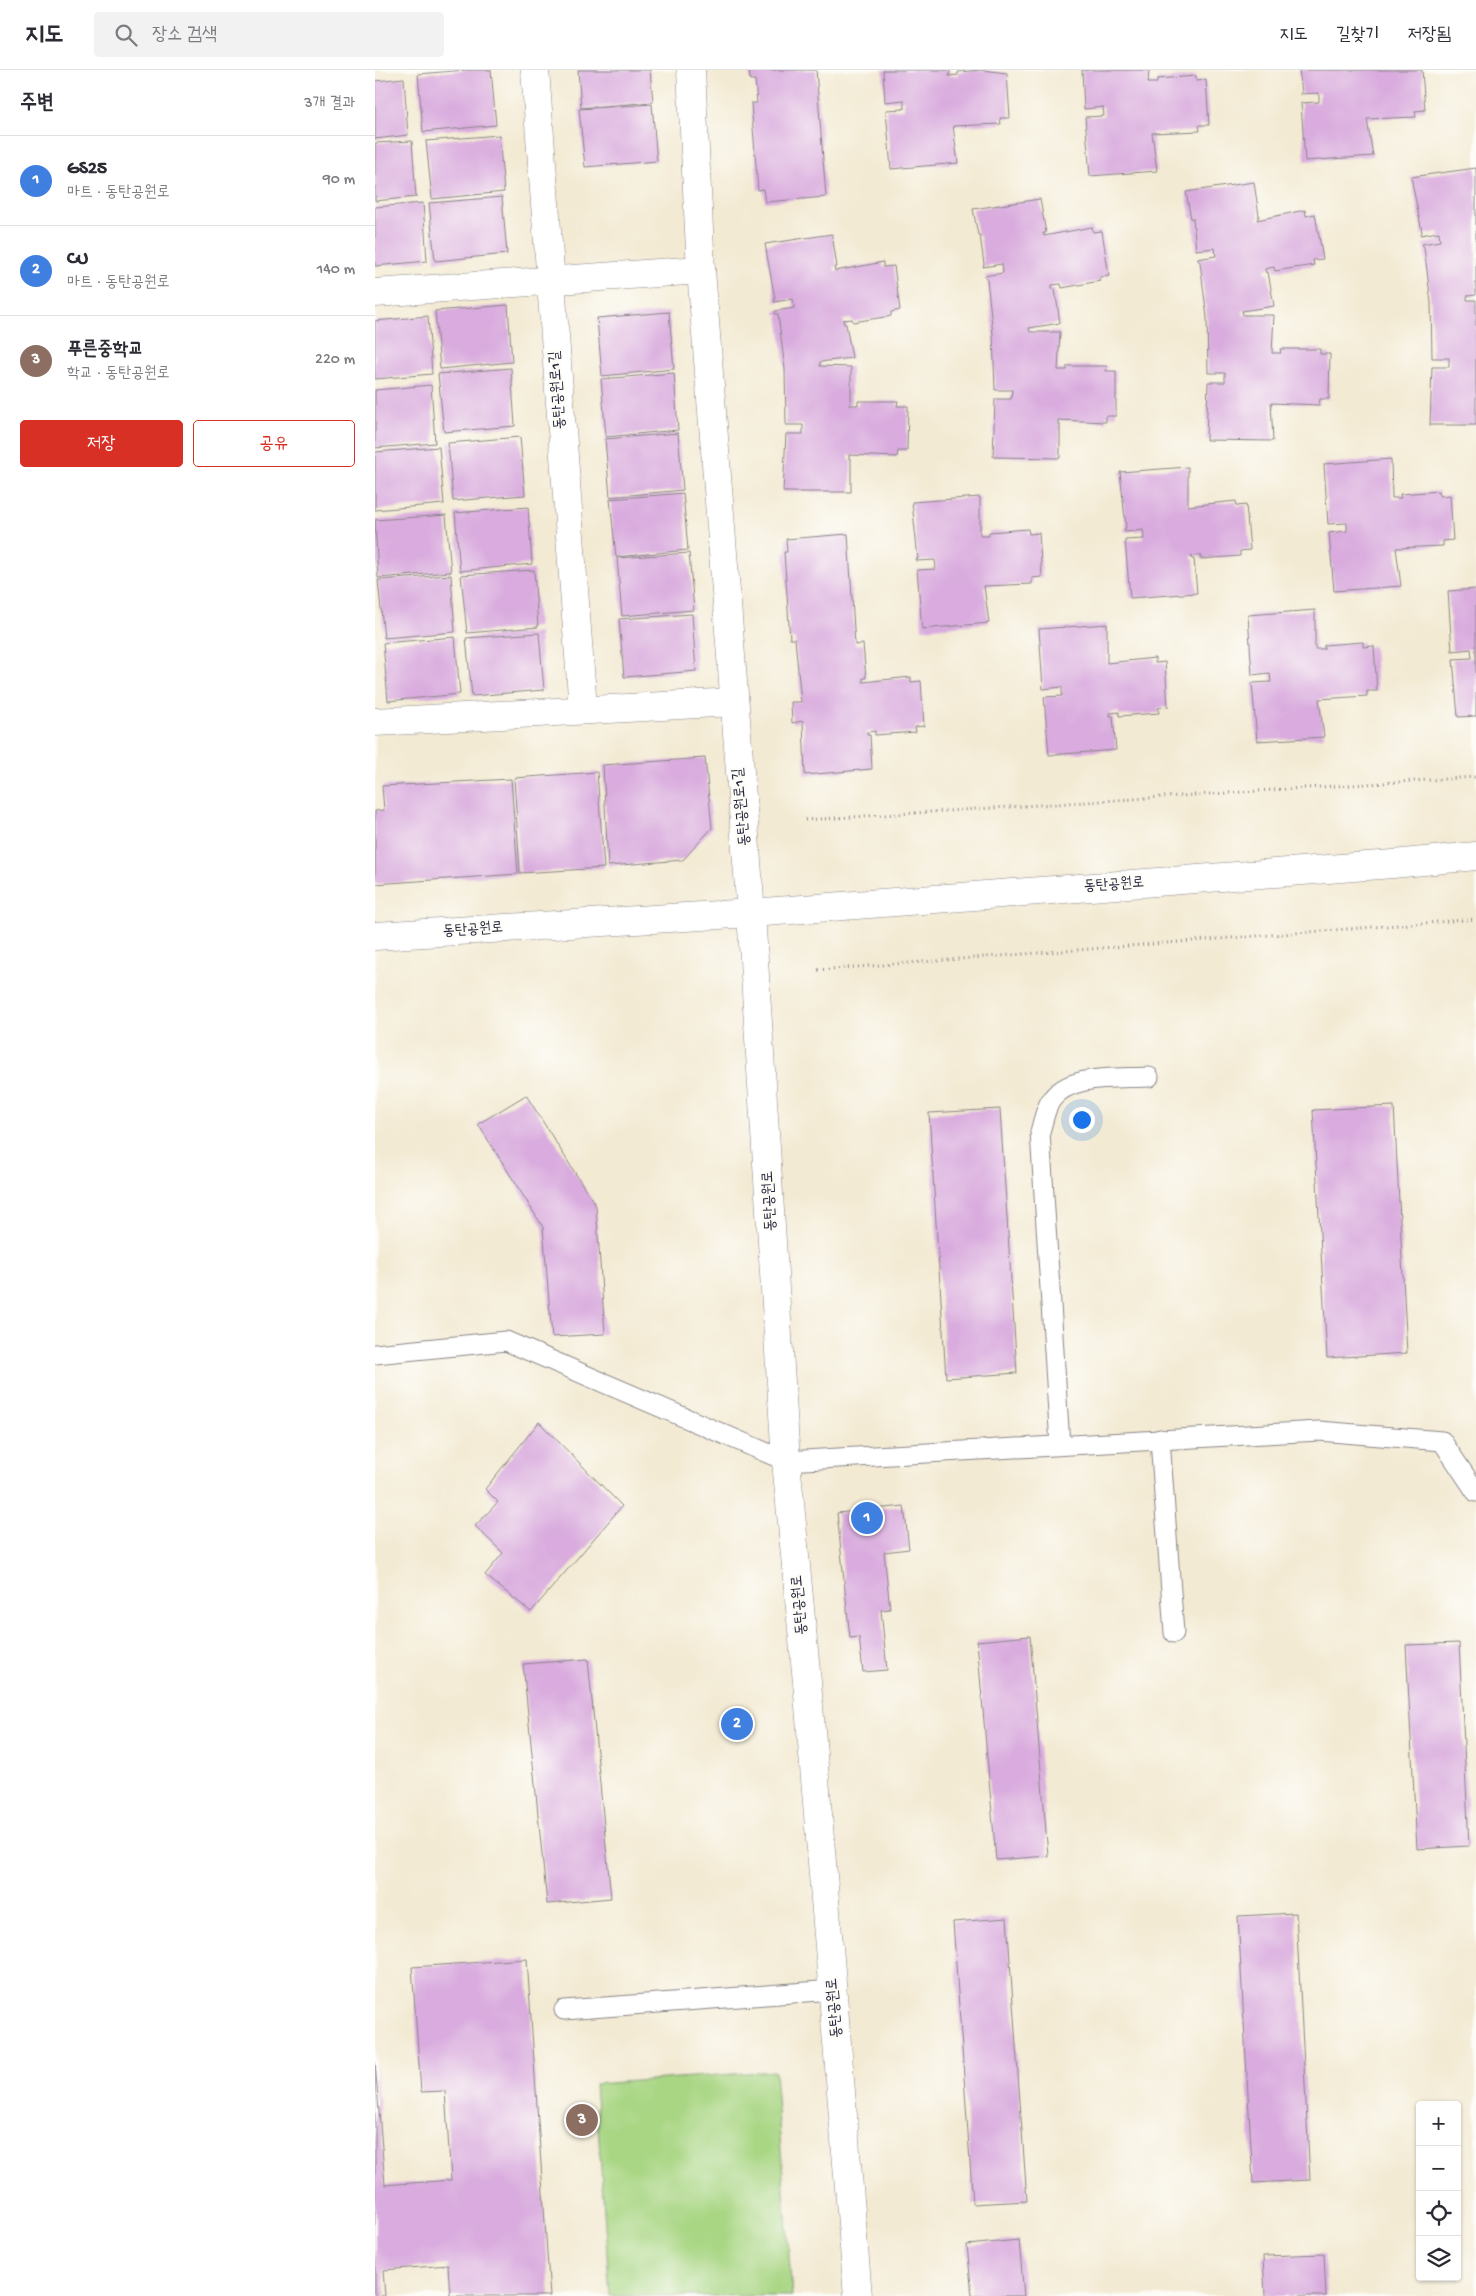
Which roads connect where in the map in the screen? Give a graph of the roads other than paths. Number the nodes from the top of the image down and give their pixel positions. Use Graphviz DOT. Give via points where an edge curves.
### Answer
graph roads {
  1 [pos="535,70"];
  2 [pos="691,70"];
  3 [pos="701,270"];
  4 [pos="550,282"];
  5 [pos="375,293"];
  6 [pos="734,702"];
  7 [pos="583,709"];
  8 [pos="375,722"];
  9 [pos="1476,837"];
  10 [pos="1476,856"];
  11 [pos="1393,864"];
  12 [pos="751,912"];
  13 [pos="375,936"];
  14 [pos="1149,1077"];
  15 [pos="375,1354"];
  16 [pos="1160,1439"];
  17 [pos="1060,1445"];
  18 [pos="786,1461"];
  19 [pos="1476,1492"];
  20 [pos="1173,1633"];
  21 [pos="833,1990"];
  22 [pos="564,2010"];
  23 [pos="858,2296"];
  1 -- 4 [label="street, 동탄공원로1길"];
  2 -- 3 [label="street, 동탄공원로1길"];
  3 -- 4 [label="street"];
  3 -- 6 [label="street, 동탄공원로1길"];
  4 -- 5 [label="street"];
  4 -- 7 [label="street, 동탄공원로1길"];
  6 -- 7 [label="street"];
  6 -- 12 [label="street, 동탄공원로1길"];
  7 -- 8 [label="street"];
  9 -- 11 [label="street"];
  10 -- 11 [label="street, 동탄공원로"];
  11 -- 12 [label="street, 동탄공원로"];
  12 -- 13 [label="street, 동탄공원로"];
  12 -- 18 [label="street, 동탄공원로"];
  14 -- 17 [label="lane" via="1078,1082 1060,1090 1049,1102 1040,1132"];
  15 -- 18 [label="lane" via="506,1341"];
  16 -- 17 [label="lane"];
  16 -- 19 [label="lane" via="1319,1431 1442,1441"];
  16 -- 20 [label="lane"];
  17 -- 18 [label="lane"];
  18 -- 21 [label="street, 동탄공원로"];
  21 -- 22 [label="lane"];
  21 -- 23 [label="street, 동탄공원로"];
}
